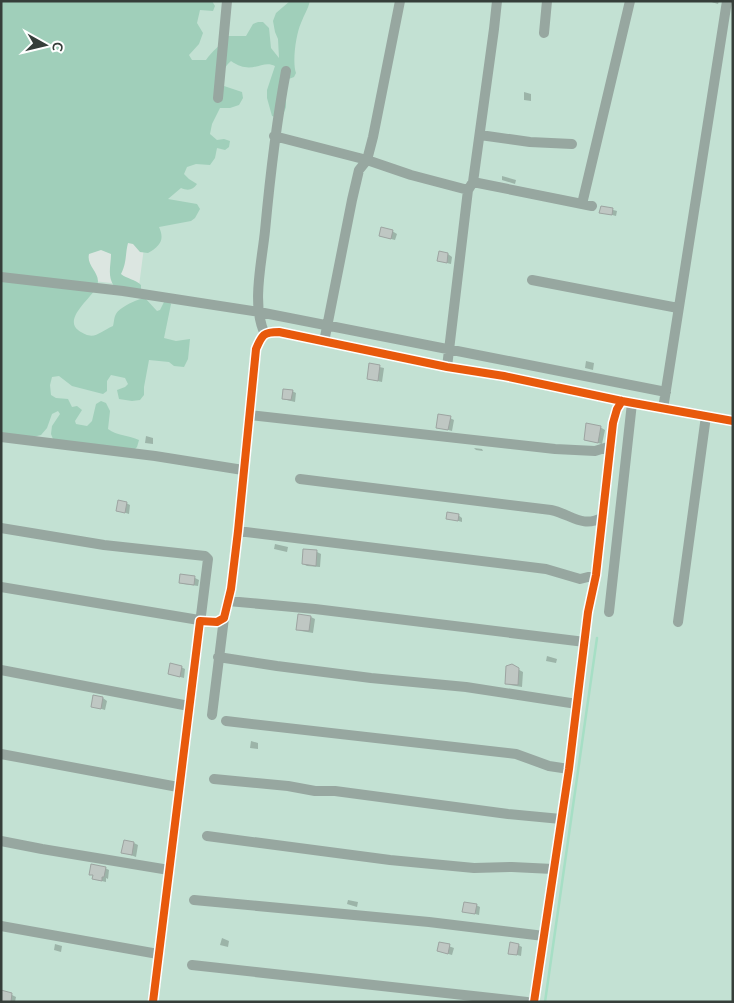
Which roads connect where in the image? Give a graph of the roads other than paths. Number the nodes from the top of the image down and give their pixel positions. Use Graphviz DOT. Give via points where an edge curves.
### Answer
graph roads {
  1 [pos="227,1"];
  2 [pos="400,1"];
  3 [pos="497,1"];
  4 [pos="547,1"];
  5 [pos="630,1"];
  6 [pos="727,1"];
  7 [pos="544,33"];
  8 [pos="286,71"];
  9 [pos="218,98"];
  10 [pos="480,135"];
  11 [pos="274,136"];
  12 [pos="572,144"];
  13 [pos="367,160"];
  14 [pos="471,186"];
  15 [pos="1,277"];
  16 [pos="532,280"];
  17 [pos="678,308"];
  18 [pos="259,312"];
  19 [pos="328,324"];
  20 [pos="265,334"];
  21 [pos="324,342"];
  22 [pos="450,349"];
  23 [pos="447,367"];
  24 [pos="666,392"];
  25 [pos="627,402"];
  26 [pos="663,409"];
  27 [pos="249,415"];
  28 [pos="706,416"];
  29 [pos="733,421"];
  30 [pos="1,437"];
  31 [pos="611,446"];
  32 [pos="244,470"];
  33 [pos="300,479"];
  34 [pos="603,517"];
  35 [pos="1,528"];
  36 [pos="238,531"];
  37 [pos="596,575"];
  38 [pos="1,587"];
  39 [pos="228,601"];
  40 [pos="609,612"];
  41 [pos="224,618"];
  42 [pos="200,620"];
  43 [pos="678,622"];
  44 [pos="585,642"];
  45 [pos="218,656"];
  46 [pos="1,670"];
  47 [pos="577,704"];
  48 [pos="189,706"];
  49 [pos="212,715"];
  50 [pos="226,720"];
  51 [pos="1,754"];
  52 [pos="569,768"];
  53 [pos="214,779"];
  54 [pos="178,787"];
  55 [pos="561,819"];
  56 [pos="207,836"];
  57 [pos="1,841"];
  58 [pos="553,869"];
  59 [pos="169,870"];
  60 [pos="194,900"];
  61 [pos="1,926"];
  62 [pos="544,936"];
  63 [pos="158,954"];
  64 [pos="192,964"];
  65 [pos="153,1002"];
  66 [pos="527,1002"];
  67 [pos="534,1002"];
  1 -- 9 [label="street"];
  2 -- 13 [label="street"];
  3 -- 10 [label="street"];
  4 -- 7 [label="street"];
  5 -- 14 [label="street" via="587,205"];
  6 -- 17 [label="street"];
  8 -- 11 [label="street"];
  10 -- 12 [label="street"];
  10 -- 14 [label="street"];
  11 -- 13 [label="street"];
  11 -- 18 [label="street"];
  13 -- 14 [label="street" via="411,175"];
  13 -- 19 [label="street" via="359,170"];
  14 -- 22 [label="street"];
  15 -- 18 [label="street" via="123,291"];
  16 -- 17 [label="street"];
  17 -- 24 [label="street"];
  18 -- 19 [label="street"];
  18 -- 20 [label="street"];
  19 -- 21 [label="street"];
  19 -- 22 [label="street"];
  20 -- 21 [label="street" via="279,332"];
  20 -- 27 [label="street" via="256,349"];
  21 -- 23 [label="street"];
  22 -- 23 [label="street"];
  22 -- 24 [label="street"];
  23 -- 25 [label="street"];
  24 -- 26 [label="street"];
  25 -- 26 [label="street"];
  25 -- 31 [label="street" via="617,409"];
  25 -- 40 [label="street"];
  26 -- 28 [label="street"];
  27 -- 31 [label="street" via="555,449 595,451"];
  27 -- 32 [label="street"];
  28 -- 29 [label="street"];
  28 -- 43 [label="street"];
  30 -- 32 [label="street"];
  31 -- 34 [label="street"];
  32 -- 36 [label="street"];
  33 -- 34 [label="street" via="551,510 580,521 595,522"];
  34 -- 37 [label="street"];
  35 -- 42 [label="street" via="104,545 205,556 208,559"];
  36 -- 37 [label="street" via="546,569 580,579"];
  36 -- 39 [label="street"];
  37 -- 44 [label="street"];
  38 -- 42 [label="street"];
  39 -- 41 [label="street"];
  39 -- 44 [label="street"];
  41 -- 42 [label="street" via="217,622"];
  41 -- 45 [label="street"];
  42 -- 48 [label="street"];
  44 -- 47 [label="street"];
  45 -- 47 [label="street"];
  45 -- 49 [label="street"];
  46 -- 48 [label="street"];
  47 -- 52 [label="street"];
  48 -- 54 [label="street"];
  50 -- 52 [label="street" via="516,754 550,766"];
  51 -- 54 [label="street"];
  52 -- 55 [label="street"];
  53 -- 55 [label="street"];
  54 -- 59 [label="street"];
  55 -- 58 [label="street"];
  56 -- 58 [label="street" via="390,860 465,867"];
  57 -- 59 [label="street"];
  58 -- 62 [label="street"];
  59 -- 63 [label="street"];
  60 -- 62 [label="street"];
  61 -- 63 [label="street"];
  62 -- 67 [label="street"];
  63 -- 65 [label="street"];
  64 -- 66 [label="street"];
}
